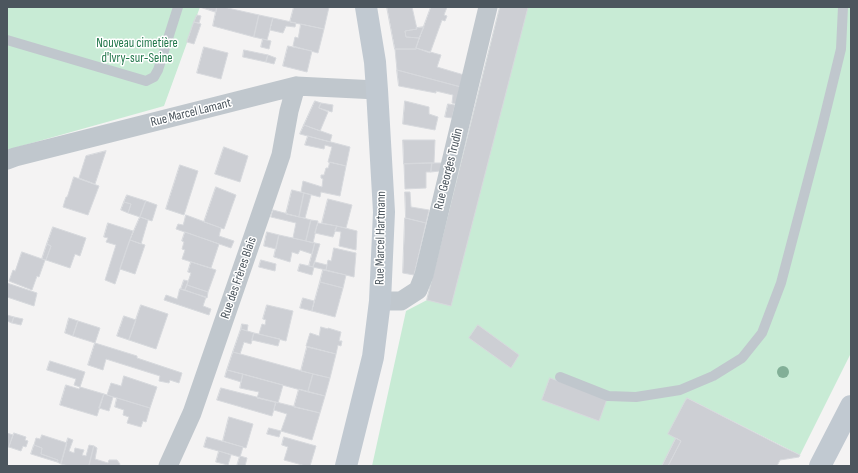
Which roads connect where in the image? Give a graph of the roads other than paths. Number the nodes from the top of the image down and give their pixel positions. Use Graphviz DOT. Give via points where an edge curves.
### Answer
graph roads {
  1 [pos="178,7"];
  2 [pos="366,7"];
  3 [pos="488,7"];
  4 [pos="843,7"];
  5 [pos="7,40"];
  6 [pos="296,86"];
  7 [pos="377,90"];
  8 [pos="7,160"];
  9 [pos="380,301"];
  10 [pos="560,377"];
  11 [pos="851,406"];
  12 [pos="168,466"];
  13 [pos="346,466"];
  14 [pos="820,466"];
  1 -- 5 [label="lane" via="158,70 154,77 146,81"];
  2 -- 7 [label="main road, Rue Marcel Hartmann"];
  3 -- 9 [label="street, Rue Georges Trudin" via="424,275 418,290 401,301"];
  4 -- 10 [label="lane" via="841,49 822,127 781,283 762,333 742,358 713,376 680,390 636,397 608,396"];
  6 -- 7 [label="street, Rue Marcel Lamant"];
  6 -- 8 [label="street, Rue Marcel Lamant"];
  6 -- 12 [label="street, Rue des Frères Blais" via="281,155 270,189 192,413"];
  7 -- 9 [label="main road, Rue Marcel Hartmann" via="384,212"];
  9 -- 13 [label="main road, Rue Marcel Hartmann" via="373,357"];
  11 -- 14 [label="main road"];
}
